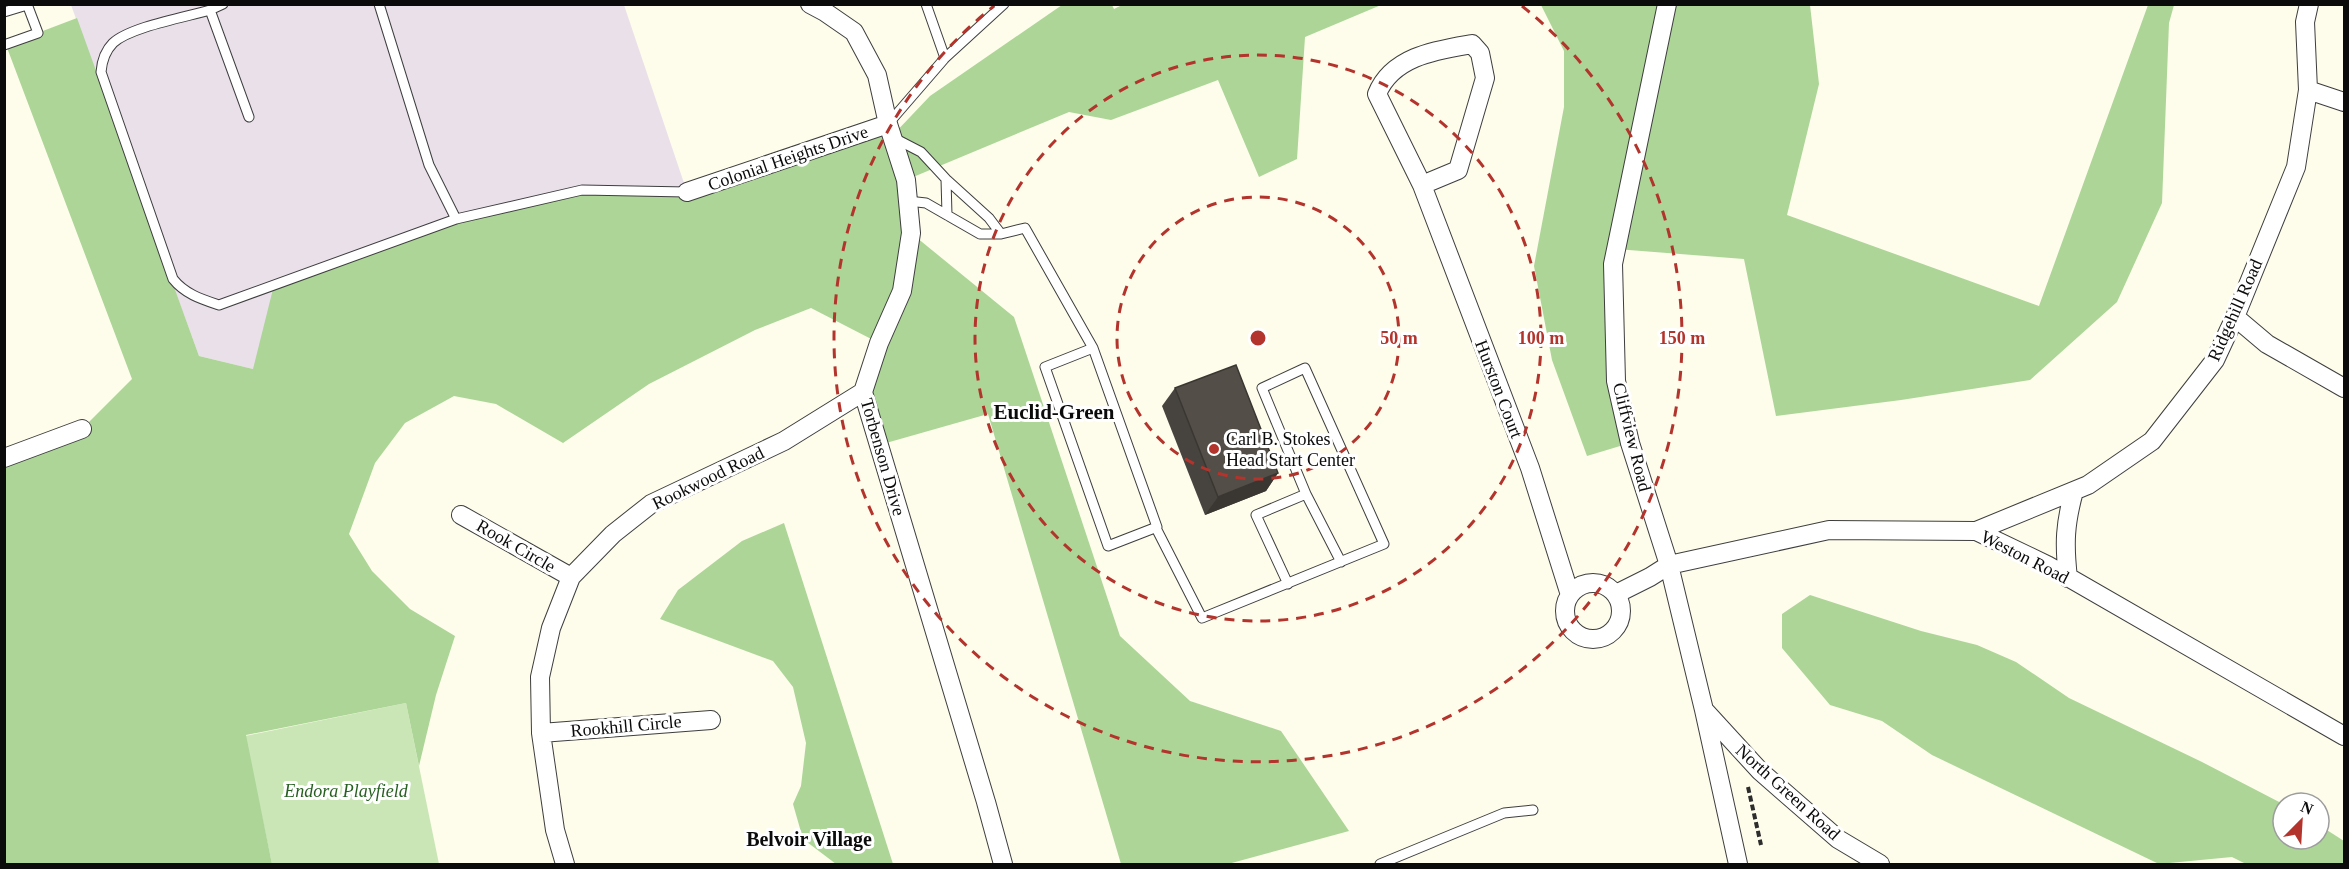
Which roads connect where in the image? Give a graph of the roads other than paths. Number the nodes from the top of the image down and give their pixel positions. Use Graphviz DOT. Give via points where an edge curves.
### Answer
graph roads {
  1 [pos="191,4"];
  2 [pos="223,4"];
  3 [pos="379,4"];
  4 [pos="810,4"];
  5 [pos="926,4"];
  6 [pos="1004,4"];
  7 [pos="1667,4"];
  8 [pos="2309,4"];
  9 [pos="27,5"];
  10 [pos="210,10"];
  11 [pos="4,12"];
  12 [pos="195,14"];
  13 [pos="4,45"];
  14 [pos="945,58"];
  15 [pos="2308,90"];
  16 [pos="2344,102"];
  17 [pos="249,117"];
  18 [pos="890,130"];
  19 [pos="946,179"];
  20 [pos="1422,184"];
  21 [pos="687,192"];
  22 [pos="908,201"];
  23 [pos="947,215"];
  24 [pos="456,219"];
  25 [pos="1002,234"];
  26 [pos="2235,317"];
  27 [pos="1093,348"];
  28 [pos="2344,388"];
  29 [pos="863,392"];
  30 [pos="82,429"];
  31 [pos="4,458"];
  32 [pos="2074,491"];
  33 [pos="1306,494"];
  34 [pos="461,515"];
  35 [pos="1156,528"];
  36 [pos="1976,531"];
  37 [pos="1341,562"];
  38 [pos="1669,565"];
  39 [pos="571,577"];
  40 [pos="2068,578"];
  41 [pos="1288,584"];
  42 [pos="1616,594"];
  43 [pos="1570,595"];
  44 [pos="1704,710"];
  45 [pos="711,720"];
  46 [pos="541,733"];
  47 [pos="2344,736"];
  48 [pos="1533,810"];
  49 [pos="565,864"];
  50 [pos="1003,864"];
  51 [pos="1380,864"];
  52 [pos="1738,864"];
  53 [pos="1880,864"];
  1 -- 12 [label="lane"];
  2 -- 10 [label="lane"];
  3 -- 24 [label="lane" via="429,165"];
  4 -- 18 [label="street, Torbenson Drive" via="854,32 877,75"];
  5 -- 14 [label="lane"];
  6 -- 14 [label="lane"];
  7 -- 38 [label="street, Cliffview Road" via="1613,264 1616,381 1630,444"];
  8 -- 15 [label="street, Ridgehill Road"];
  9 -- 11 [label="lane"];
  9 -- 13 [label="lane" via="38,33"];
  10 -- 12 [label="lane"];
  10 -- 17 [label="lane"];
  12 -- 24 [label="lane" via="115,41 106,51 100,72 173,279 181,288 219,305"];
  14 -- 18 [label="lane"];
  15 -- 16 [label="street"];
  15 -- 26 [label="street, Ridgehill Road" via="2296,167"];
  18 -- 19 [label="lane" via="921,152"];
  18 -- 21 [label="street, Colonial Heights Drive"];
  18 -- 22 [label="street, Torbenson Drive" via="906,180"];
  19 -- 23 [label="lane"];
  19 -- 25 [label="lane"];
  20 -- 20 [label="street, Hurston Court" via="1458,170 1485,78 1480,53 1472,44 1421,54 1382,82 1377,94"];
  20 -- 43 [label="street, Hurston Court" via="1530,468"];
  21 -- 24 [label="lane" via="582,190"];
  22 -- 23 [label="lane" via="926,203"];
  22 -- 29 [label="street, Torbenson Drive" via="911,233 902,291"];
  23 -- 25 [label="lane" via="980,234"];
  25 -- 27 [label="lane" via="1025,228"];
  26 -- 28 [label="street" via="2267,344"];
  26 -- 32 [label="street, Ridgehill Road" via="2215,360 2152,441"];
  27 -- 35 [label="lane"];
  27 -- 35 [label="lane" via="1045,367 1108,546"];
  29 -- 39 [label="street, Rookwood Road" via="784,441 651,504 613,534"];
  29 -- 50 [label="street, Torbenson Drive"];
  30 -- 31 [label="street"];
  32 -- 36 [label="street, Ridgehill Road"];
  32 -- 40 [label="street" via="2064,542"];
  33 -- 37 [label="lane"];
  33 -- 37 [label="lane" via="1262,388 1305,368 1384,544"];
  33 -- 41 [label="lane" via="1256,515"];
  34 -- 39 [label="street, Rook Circle"];
  35 -- 41 [label="lane" via="1202,618"];
  36 -- 38 [label="street, Weston Road" via="1829,530"];
  36 -- 40 [label="street, Weston Road"];
  37 -- 41 [label="lane"];
  38 -- 42 [label="street"];
  38 -- 44 [label="street, Cliffview Road"];
  39 -- 46 [label="street, Rookwood Road" via="551,628 540,677"];
  40 -- 47 [label="street, Weston Road"];
  42 -- 43 [label="street" via="1593,583 1584,584"];
  42 -- 43 [label="street, Hurston Court" via="1622,612 1620,621 1599,639 1589,639 1573,630 1565,614"];
  44 -- 52 [label="street, Cliffview Road"];
  44 -- 53 [label="street, North Green Road" via="1760,771 1838,839"];
  45 -- 46 [label="street, Rookhill Circle"];
  46 -- 49 [label="street, Rookwood Road" via="555,830"];
  48 -- 51 [label="lane" via="1504,813"];
}
